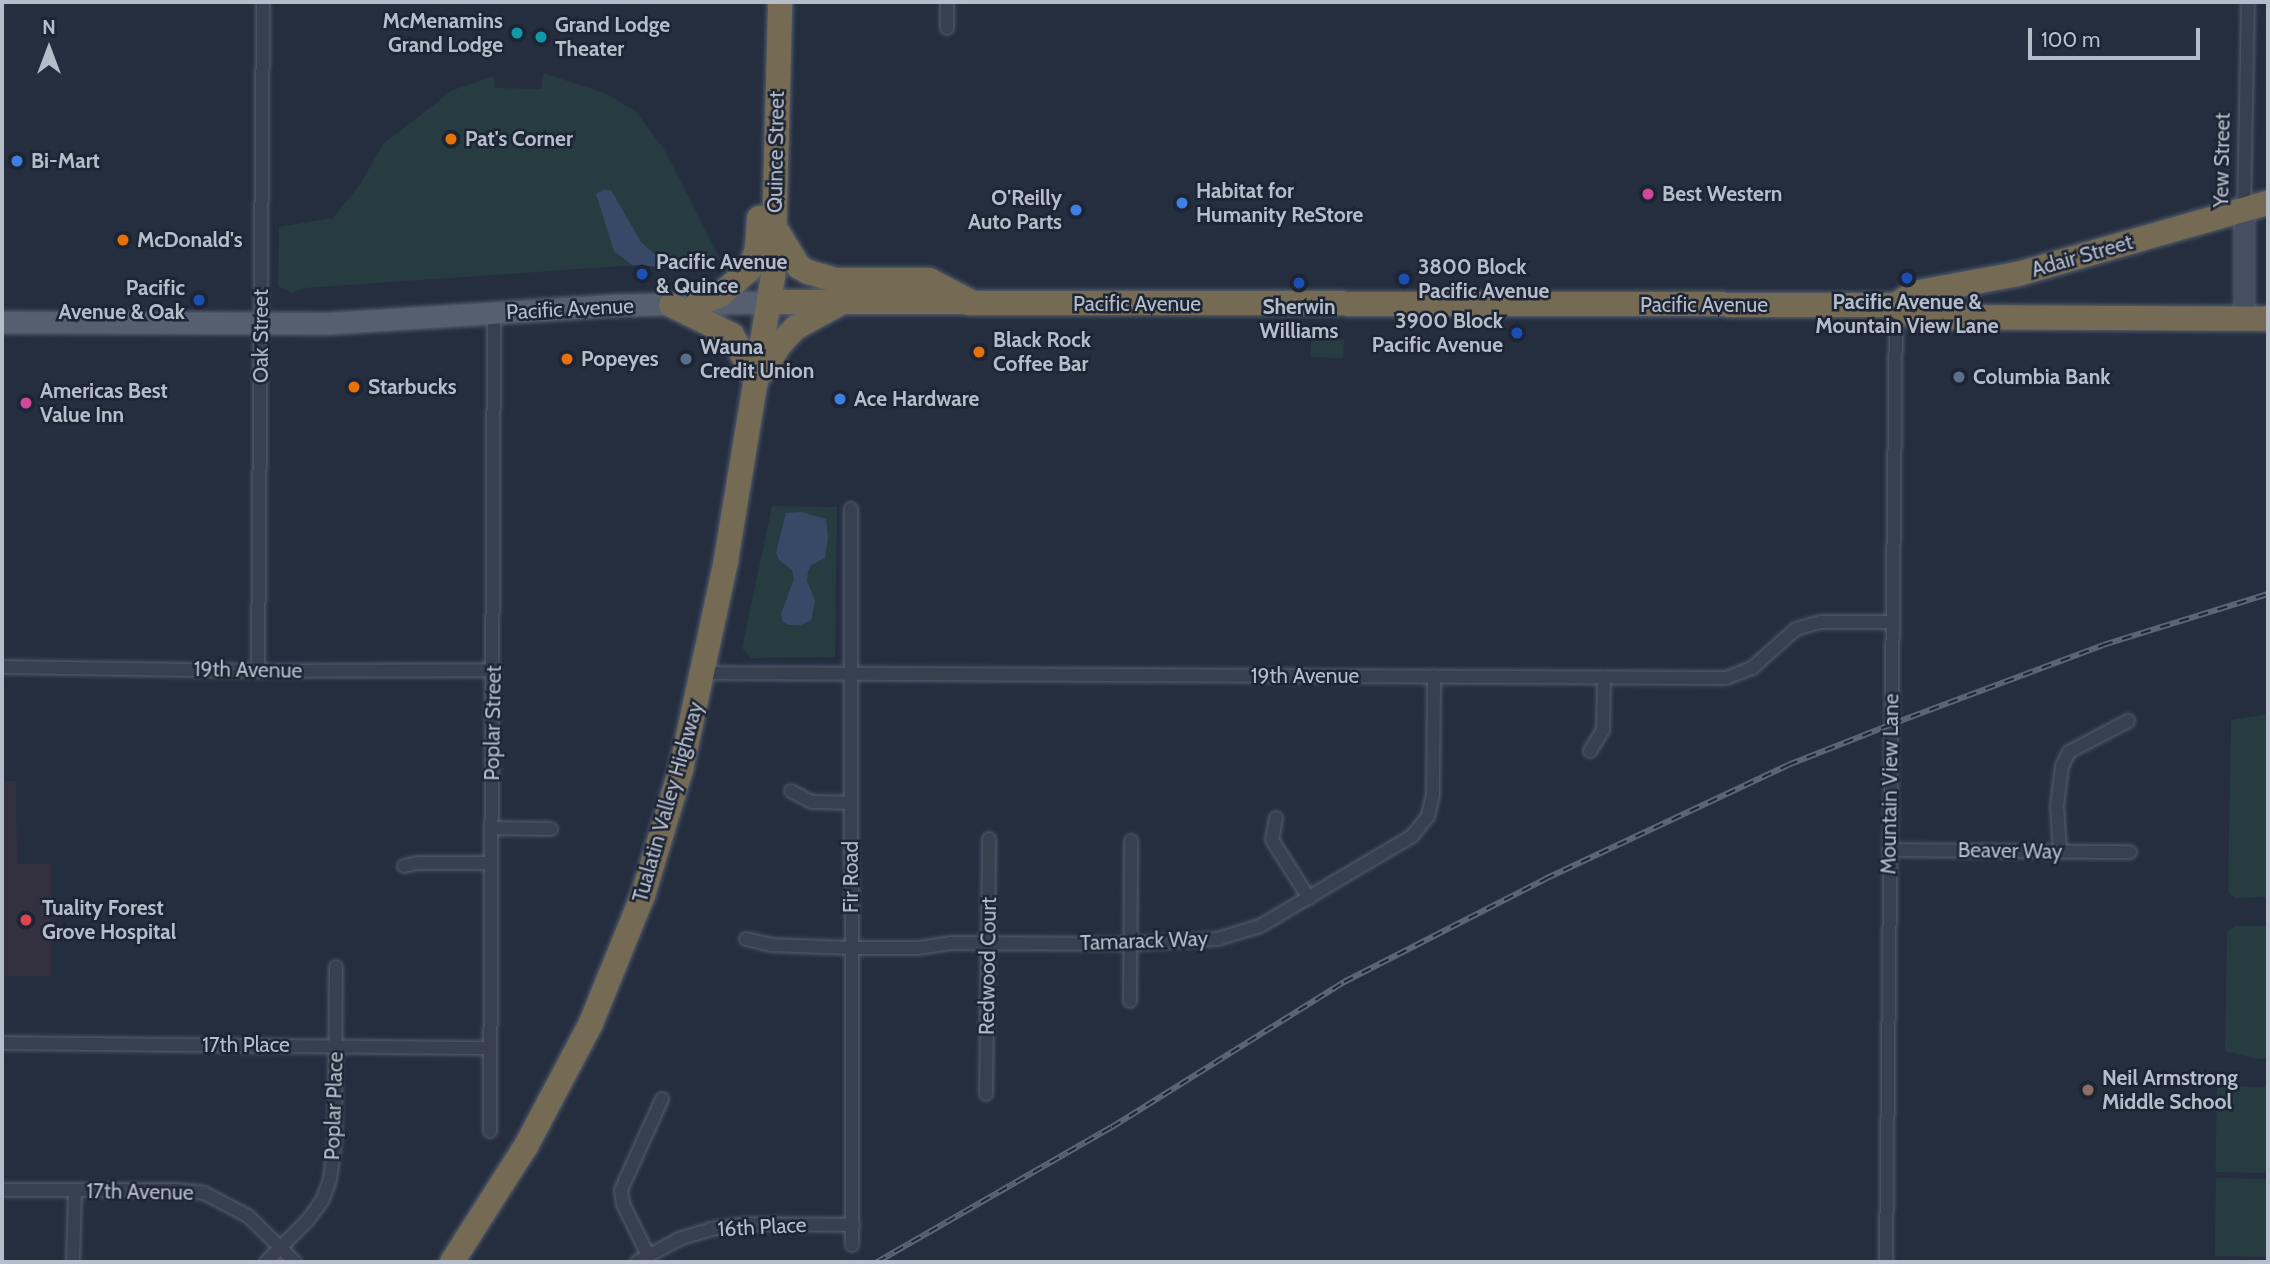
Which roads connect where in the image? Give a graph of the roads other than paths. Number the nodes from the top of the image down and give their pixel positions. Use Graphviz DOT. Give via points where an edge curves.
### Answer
graph roads {
  1 [pos="262,2"];
  2 [pos="780,2"];
  3 [pos="947,2"];
  4 [pos="2248,2"];
  5 [pos="947,28"];
  6 [pos="777,131"];
  7 [pos="2268,203"];
  8 [pos="2244,211"];
  9 [pos="774,226"];
  10 [pos="769,302"];
  11 [pos="697,303"];
  12 [pos="840,303"];
  13 [pos="973,303"];
  14 [pos="671,305"];
  15 [pos="1896,305"];
  16 [pos="494,314"];
  17 [pos="2256,319"];
  18 [pos="2,322"];
  19 [pos="261,324"];
  20 [pos="756,381"];
  21 [pos="851,509"];
  22 [pos="1891,622"];
  23 [pos="2,667"];
  24 [pos="494,670"];
  25 [pos="258,671"];
  26 [pos="702,673"];
  27 [pos="850,674"];
  28 [pos="1434,676"];
  29 [pos="1604,677"];
  30 [pos="2128,721"];
  31 [pos="1590,751"];
  32 [pos="791,792"];
  33 [pos="851,803"];
  34 [pos="1276,818"];
  35 [pos="491,828"];
  36 [pos="551,829"];
  37 [pos="989,839"];
  38 [pos="1131,841"];
  39 [pos="1889,850"];
  40 [pos="2060,852"];
  41 [pos="2130,852"];
  42 [pos="491,863"];
  43 [pos="404,866"];
  44 [pos="1309,898"];
  45 [pos="746,939"];
  46 [pos="988,943"];
  47 [pos="1130,944"];
  48 [pos="851,948"];
  49 [pos="336,967"];
  50 [pos="1130,1001"];
  51 [pos="2,1043"];
  52 [pos="336,1046"];
  53 [pos="490,1048"];
  54 [pos="986,1094"];
  55 [pos="662,1099"];
  56 [pos="490,1131"];
  57 [pos="2,1190"];
  58 [pos="75,1190"];
  59 [pos="853,1225"];
  60 [pos="852,1245"];
  61 [pos="281,1247"];
  62 [pos="642,1259"];
  63 [pos="73,1262"];
  64 [pos="266,1262"];
  65 [pos="295,1262"];
  66 [pos="452,1262"];
  67 [pos="1886,1262"];
  1 -- 19 [label="street, Oak Street"];
  2 -- 6 [label="highway, Quince Street"];
  3 -- 5 [label="street"];
  4 -- 8 [label="street, Yew Street"];
  6 -- 9 [label="highway, Quince Street"];
  6 -- 11 [label="highway" via="760,160 754,260 730,287"];
  7 -- 8 [label="highway, Adair Street"];
  8 -- 15 [label="highway, Adair Street" via="2018,274 1914,293"];
  8 -- 17 [label="street, Yew Street"];
  9 -- 10 [label="highway, Quince Street"];
  9 -- 13 [label="highway" via="799,267 808,272 836,280 929,280"];
  10 -- 11 [label="main road, Pacific Avenue"];
  10 -- 12 [label="highway, Pacific Avenue"];
  10 -- 20 [label="highway, Tualatin Valley Highway"];
  11 -- 14 [label="main road, Pacific Avenue"];
  12 -- 13 [label="highway, Pacific Avenue"];
  12 -- 20 [label="highway" via="795,328"];
  13 -- 15 [label="highway, Pacific Avenue"];
  14 -- 16 [label="main road, Pacific Avenue"];
  14 -- 20 [label="highway" via="732,335"];
  15 -- 17 [label="highway, Pacific Avenue" via="1915,317"];
  15 -- 22 [label="street, Mountain View Lane"];
  16 -- 19 [label="main road, Pacific Avenue"];
  16 -- 24 [label="street, Poplar Street"];
  18 -- 19 [label="main road, Pacific Avenue"];
  19 -- 25 [label="street, Oak Street"];
  20 -- 26 [label="highway, Tualatin Valley Highway"];
  21 -- 27 [label="street, Fir Road"];
  22 -- 29 [label="street, 19th Avenue" via="1821,622 1796,629 1752,668 1726,678"];
  22 -- 39 [label="street, Mountain View Lane"];
  23 -- 25 [label="street, 19th Avenue"];
  24 -- 25 [label="street, 19th Avenue"];
  24 -- 35 [label="street, Poplar Street"];
  26 -- 27 [label="street, 19th Avenue"];
  26 -- 66 [label="highway, Tualatin Valley Highway" via="667,822 610,981 526,1146"];
  27 -- 28 [label="street, 19th Avenue"];
  27 -- 33 [label="street, Fir Road"];
  28 -- 29 [label="street, 19th Avenue"];
  28 -- 44 [label="street, Tamarack Way" via="1433,795 1428,816 1412,836"];
  29 -- 31 [label="street" via="1603,730"];
  30 -- 40 [label="street" via="2069,752 2062,766 2057,806"];
  32 -- 33 [label="street" via="813,802"];
  33 -- 48 [label="street, Fir Road"];
  34 -- 44 [label="street" via="1272,840"];
  35 -- 36 [label="street"];
  35 -- 42 [label="street, Poplar Street"];
  37 -- 46 [label="street, Redwood Court"];
  38 -- 47 [label="street"];
  39 -- 40 [label="street, Beaver Way"];
  39 -- 67 [label="street, Mountain View Lane"];
  40 -- 41 [label="street, Beaver Way"];
  42 -- 43 [label="street"];
  42 -- 53 [label="street, Poplar Street"];
  44 -- 47 [label="street, Tamarack Way" via="1260,926 1217,939"];
  45 -- 48 [label="street, Tamarack Way" via="771,945"];
  46 -- 47 [label="street, Tamarack Way"];
  46 -- 48 [label="street, Tamarack Way"];
  46 -- 54 [label="street, Redwood Court"];
  47 -- 50 [label="street"];
  48 -- 59 [label="street, Fir Road"];
  49 -- 52 [label="street, Poplar Place"];
  51 -- 52 [label="street, 17th Place"];
  52 -- 53 [label="street, 17th Place"];
  52 -- 61 [label="street, Poplar Place" via="330,1180 322,1201"];
  53 -- 56 [label="street, Poplar Street"];
  55 -- 62 [label="street" via="621,1190"];
  57 -- 58 [label="street, 17th Avenue"];
  58 -- 61 [label="street, 17th Avenue" via="204,1193 248,1216"];
  58 -- 63 [label="street"];
  59 -- 60 [label="street, Fir Road"];
  59 -- 62 [label="street, 16th Place" via="747,1224 711,1229 679,1239"];
  61 -- 64 [label="street, Poplar Place"];
  61 -- 65 [label="street, 17th Avenue"];
}
